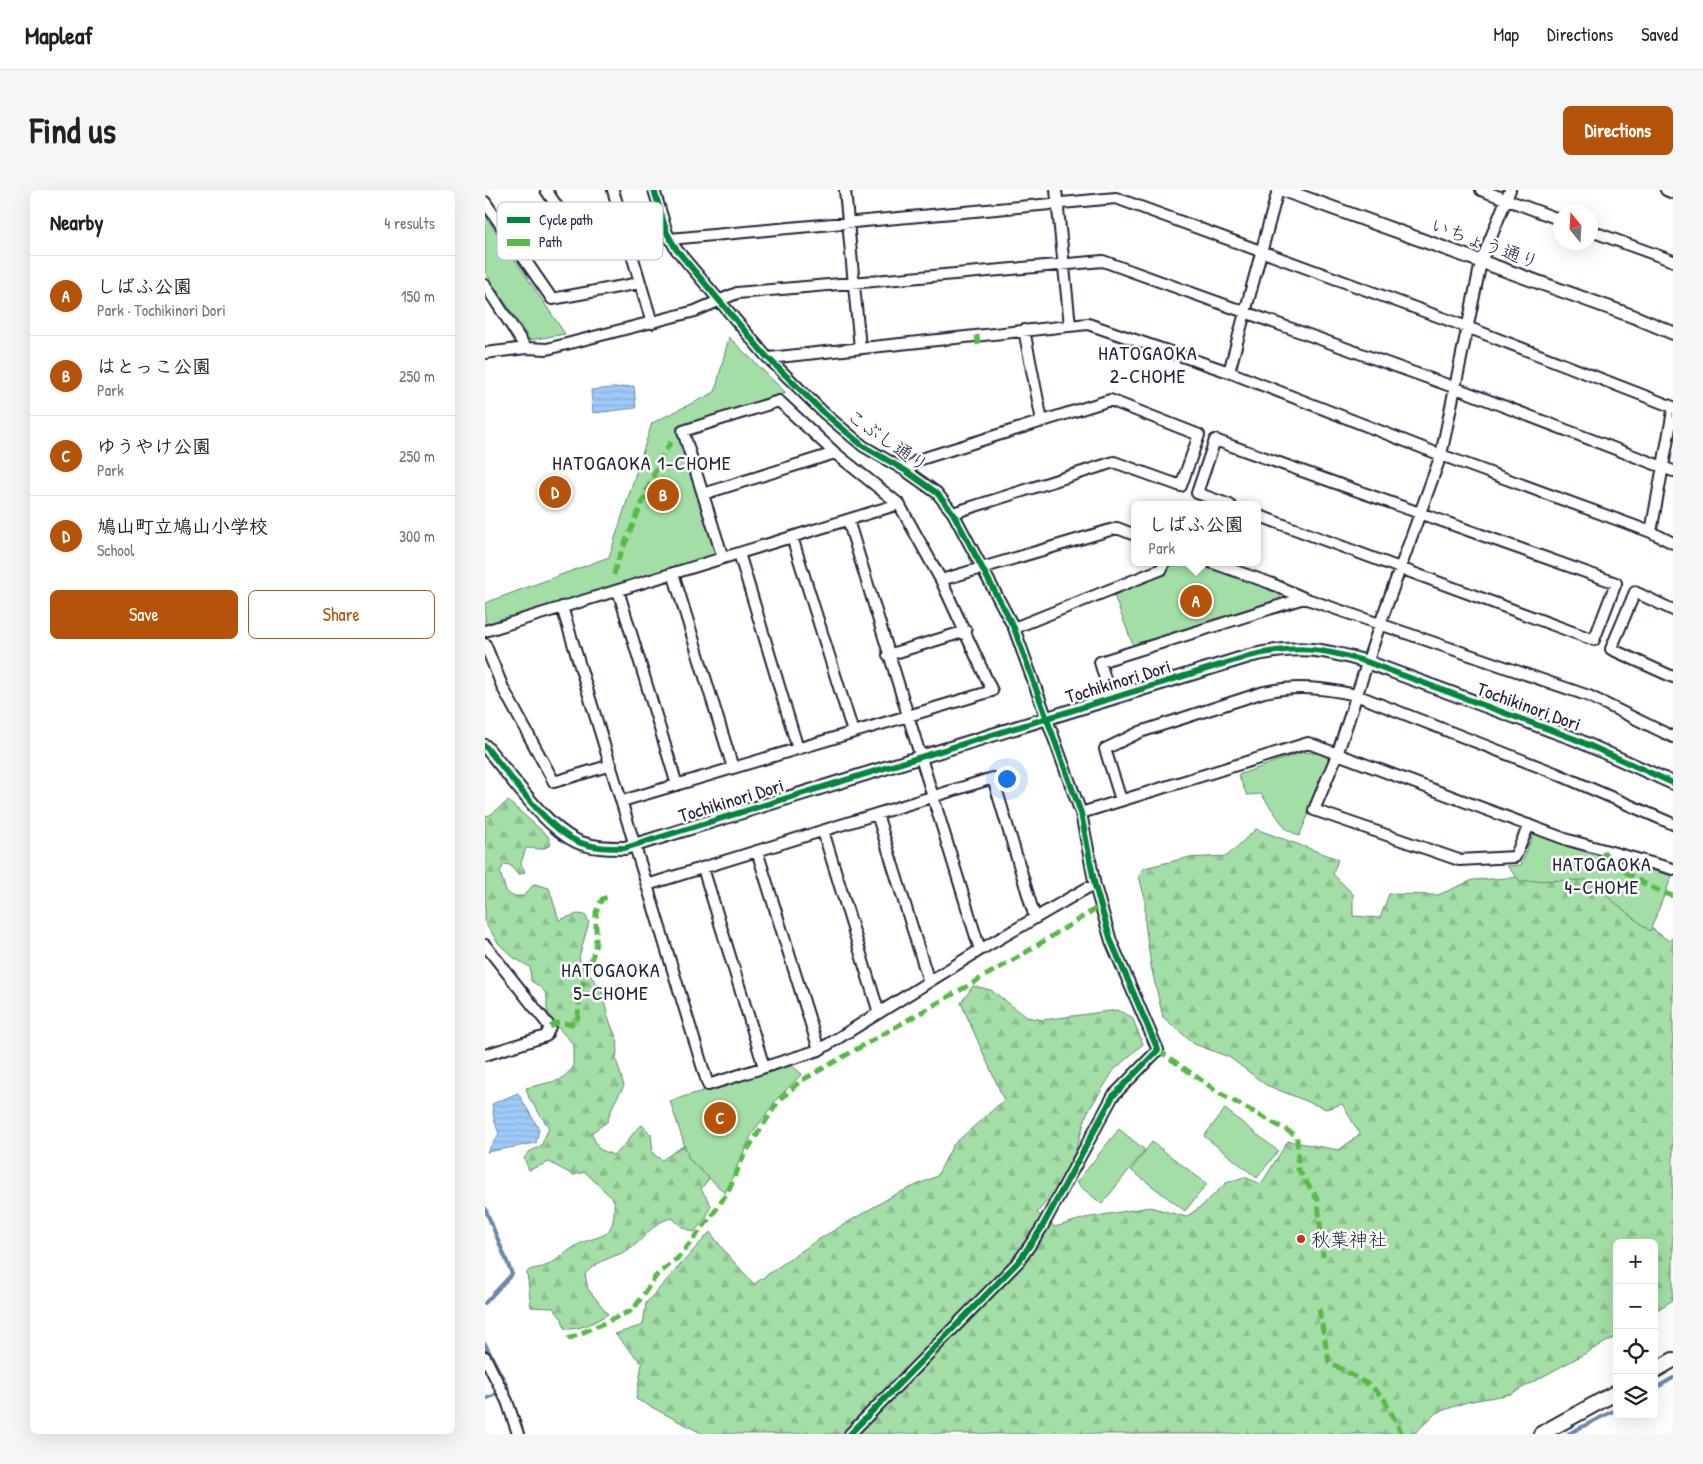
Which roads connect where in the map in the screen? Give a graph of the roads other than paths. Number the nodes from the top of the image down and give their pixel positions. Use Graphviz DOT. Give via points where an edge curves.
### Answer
graph roads {
  1 [pos="546,190"];
  2 [pos="613,190"];
  3 [pos="654,190"];
  4 [pos="845,190"];
  5 [pos="1056,190"];
  6 [pos="1278,190"];
  7 [pos="1283,190"];
  8 [pos="1481,190"];
  9 [pos="1666,190"];
  10 [pos="1673,193"];
  11 [pos="1508,195"];
  12 [pos="485,202"];
  13 [pos="554,202"];
  14 [pos="617,202"];
  15 [pos="658,202"];
  16 [pos="1058,203"];
  17 [pos="1553,216"];
  18 [pos="663,218"];
  19 [pos="497,220"];
  20 [pos="848,222"];
  21 [pos="1598,234"];
  22 [pos="670,239"];
  23 [pos="1261,253"];
  24 [pos="525,260"];
  25 [pos="633,260"];
  26 [pos="1673,261"];
  27 [pos="1481,262"];
  28 [pos="1064,266"];
  29 [pos="854,282"];
  30 [pos="640,283"];
  31 [pos="485,285"];
  32 [pos="720,300"];
  33 [pos="1245,312"];
  34 [pos="652,323"];
  35 [pos="1070,325"];
  36 [pos="1467,327"];
  37 [pos="1024,330"];
  38 [pos="1673,333"];
  39 [pos="526,348"];
  40 [pos="860,348"];
  41 [pos="485,352"];
  42 [pos="769,358"];
  43 [pos="1229,372"];
  44 [pos="1456,388"];
  45 [pos="1673,409"];
  46 [pos="1041,421"];
  47 [pos="835,454"];
  48 [pos="1441,455"];
  49 [pos="1663,467"];
  50 [pos="906,471"];
  51 [pos="1673,471"];
  52 [pos="703,494"];
  53 [pos="1219,501"];
  54 [pos="899,504"];
  55 [pos="953,512"];
  56 [pos="1420,513"];
  57 [pos="1261,516"];
  58 [pos="848,520"];
  59 [pos="1651,532"];
  60 [pos="1131,533"];
  61 [pos="792,537"];
  62 [pos="1673,543"];
  63 [pos="739,553"];
  64 [pos="723,558"];
  65 [pos="1163,566"];
  66 [pos="1222,566"];
  67 [pos="983,567"];
  68 [pos="1400,568"];
  69 [pos="673,573"];
  70 [pos="941,580"];
  71 [pos="618,590"];
  72 [pos="1305,598"];
  73 [pos="562,607"];
  74 [pos="1673,610"];
  75 [pos="1380,624"];
  76 [pos="1014,628"];
  77 [pos="485,631"];
  78 [pos="966,631"];
  79 [pos="485,644"];
  80 [pos="888,655"];
  81 [pos="1367,662"];
  82 [pos="1673,678"];
  83 [pos="1356,696"];
  84 [pos="1111,699"];
  85 [pos="907,717"];
  86 [pos="1046,718"];
  87 [pos="853,732"];
  88 [pos="1673,737"];
  89 [pos="485,746"];
  90 [pos="798,749"];
  91 [pos="1337,756"];
  92 [pos="920,757"];
  93 [pos="611,765"];
  94 [pos="733,768"];
  95 [pos="1673,783"];
  96 [pos="677,785"];
  97 [pos="932,797"];
  98 [pos="1121,800"];
  99 [pos="622,801"];
  100 [pos="1081,813"];
  101 [pos="877,814"];
  102 [pos="1673,824"];
  103 [pos="1529,825"];
  104 [pos="823,831"];
  105 [pos="636,845"];
  106 [pos="757,851"];
  107 [pos="703,868"];
  108 [pos="1673,869"];
  109 [pos="647,885"];
  110 [pos="1095,886"];
  111 [pos="1035,918"];
  112 [pos="485,945"];
  113 [pos="980,950"];
  114 [pos="929,982"];
  115 [pos="879,1013"];
  116 [pos="819,1050"];
  117 [pos="485,1055"];
  118 [pos="764,1067"];
  119 [pos="485,1357"];
  120 [pos="1673,1360"];
  121 [pos="1658,1369"];
  122 [pos="1613,1394"];
  123 [pos="518,1434"];
  124 [pos="850,1434"];
  125 [pos="1541,1434"];
  1 -- 13 [label="street"];
  2 -- 14 [label="street"];
  3 -- 15 [label="street, こぶし通り"];
  4 -- 20 [label="street"];
  5 -- 16 [label="street"];
  6 -- 23 [label="street"];
  7 -- 27 [label="street, いちょう通り"];
  8 -- 11 [label="street"];
  9 -- 10 [label="street"];
  11 -- 17 [label="street"];
  11 -- 27 [label="street"];
  12 -- 19 [label="street"];
  16 -- 20 [label="street"];
  16 -- 23 [label="street" via="1116,198"];
  16 -- 28 [label="street"];
  18 -- 22 [label="street, こぶし通り"];
  20 -- 22 [label="street"];
  20 -- 29 [label="street"];
  21 -- 26 [label="street"];
  22 -- 32 [label="street, こぶし通り"];
  23 -- 33 [label="street"];
  23 -- 36 [label="street"];
  24 -- 30 [label="street" via="552,300"];
  25 -- 30 [label="street"];
  27 -- 36 [label="street"];
  27 -- 38 [label="street, いちょう通り"];
  28 -- 29 [label="street"];
  28 -- 33 [label="street" via="1103,262"];
  28 -- 35 [label="street"];
  29 -- 32 [label="street" via="737,292"];
  29 -- 40 [label="street"];
  30 -- 34 [label="street"];
  31 -- 39 [label="street"];
  32 -- 34 [label="street" via="695,312"];
  32 -- 42 [label="street, こぶし通り"];
  33 -- 43 [label="street"];
  33 -- 44 [label="street"];
  34 -- 39 [label="street" via="547,349"];
  35 -- 37 [label="street"];
  35 -- 43 [label="street" via="1088,324"];
  36 -- 44 [label="street"];
  36 -- 45 [label="street"];
  37 -- 40 [label="street"];
  37 -- 46 [label="street"];
  39 -- 41 [label="street"];
  40 -- 42 [label="street"];
  42 -- 50 [label="street, こぶし通り" via="863,446"];
  43 -- 48 [label="street"];
  44 -- 48 [label="street"];
  44 -- 49 [label="street"];
  45 -- 49 [label="street"];
  46 -- 50 [label="street" via="918,460"];
  46 -- 55 [label="street" via="1110,400 1199,436 1181,486 1114,462"];
  47 -- 52 [label="street"];
  47 -- 52 [label="street" via="779,401 683,431"];
  47 -- 54 [label="street"];
  48 -- 56 [label="street"];
  48 -- 59 [label="street"];
  49 -- 51 [label="street"];
  49 -- 59 [label="street"];
  50 -- 55 [label="street, こぶし通り" via="937,494"];
  52 -- 64 [label="street"];
  53 -- 56 [label="street" via="1197,493 1215,440"];
  54 -- 58 [label="street"];
  54 -- 70 [label="street"];
  55 -- 67 [label="street, こぶし通り"];
  56 -- 68 [label="street"];
  56 -- 68 [label="street" via="1616,583 1594,640"];
  57 -- 68 [label="street"];
  58 -- 61 [label="street"];
  58 -- 80 [label="street"];
  59 -- 62 [label="street"];
  60 -- 67 [label="street" via="1117,528"];
  61 -- 63 [label="street"];
  61 -- 87 [label="street"];
  63 -- 64 [label="street"];
  63 -- 90 [label="street"];
  64 -- 69 [label="street"];
  65 -- 76 [label="street"];
  66 -- 72 [label="street"];
  67 -- 70 [label="street"];
  67 -- 76 [label="street, こぶし通り"];
  68 -- 75 [label="street"];
  69 -- 71 [label="street"];
  69 -- 94 [label="street"];
  70 -- 78 [label="street"];
  71 -- 73 [label="street"];
  71 -- 96 [label="street"];
  72 -- 75 [label="street"];
  72 -- 84 [label="street" via="1100,662"];
  73 -- 77 [label="street"];
  73 -- 93 [label="street"];
  74 -- 82 [label="street" via="1635,592 1611,650"];
  75 -- 81 [label="street"];
  75 -- 88 [label="street" via="1589,696"];
  76 -- 86 [label="street, こぶし通り"];
  78 -- 80 [label="street"];
  78 -- 85 [label="street" via="992,691"];
  79 -- 93 [label="street" via="503,688 554,782"];
  80 -- 85 [label="street"];
  81 -- 83 [label="street"];
  81 -- 84 [label="street, Tochikinori Dori" via="1317,649 1278,650"];
  81 -- 95 [label="street, Tochikinori Dori" via="1575,739"];
  83 -- 91 [label="street"];
  83 -- 98 [label="street" via="1322,688 1282,688 1140,732 1105,749"];
  83 -- 102 [label="street" via="1555,773"];
  84 -- 86 [label="street, Tochikinori Dori"];
  85 -- 87 [label="street"];
  85 -- 92 [label="street"];
  86 -- 92 [label="street, Tochikinori Dori"];
  86 -- 100 [label="street, こぶし通り"];
  87 -- 90 [label="street"];
  89 -- 105 [label="street, Tochikinori Dori" via="549,822 565,835 592,846 625,848"];
  90 -- 94 [label="street"];
  91 -- 98 [label="street" via="1308,743"];
  91 -- 103 [label="street"];
  91 -- 103 [label="street" via="1314,810 1459,860 1515,857"];
  92 -- 97 [label="street"];
  92 -- 105 [label="street, Tochikinori Dori"];
  93 -- 99 [label="street"];
  94 -- 96 [label="street"];
  96 -- 99 [label="street"];
  97 -- 101 [label="street"];
  97 -- 111 [label="street" via="993,778"];
  97 -- 113 [label="street"];
  98 -- 100 [label="street"];
  99 -- 105 [label="street"];
  100 -- 110 [label="street, こぶし通り"];
  101 -- 104 [label="street"];
  101 -- 114 [label="street"];
  103 -- 108 [label="street" via="1603,851"];
  104 -- 106 [label="street"];
  104 -- 115 [label="street"];
  105 -- 109 [label="street"];
  106 -- 107 [label="street"];
  106 -- 116 [label="street"];
  107 -- 109 [label="street"];
  107 -- 118 [label="street"];
  109 -- 118 [label="street" via="708,1086"];
  110 -- 111 [label="street"];
  110 -- 124 [label="street, こぶし通り" via="1111,941 1158,1050 1113,1096 1041,1229 1019,1261"];
  111 -- 113 [label="street"];
  112 -- 117 [label="street" via="550,1027 546,1036"];
  113 -- 114 [label="street"];
  114 -- 115 [label="street"];
  115 -- 116 [label="street"];
  116 -- 118 [label="street"];
  119 -- 123 [label="street" via="507,1401"];
  120 -- 121 [label="main road"];
  122 -- 125 [label="main road"];
}
